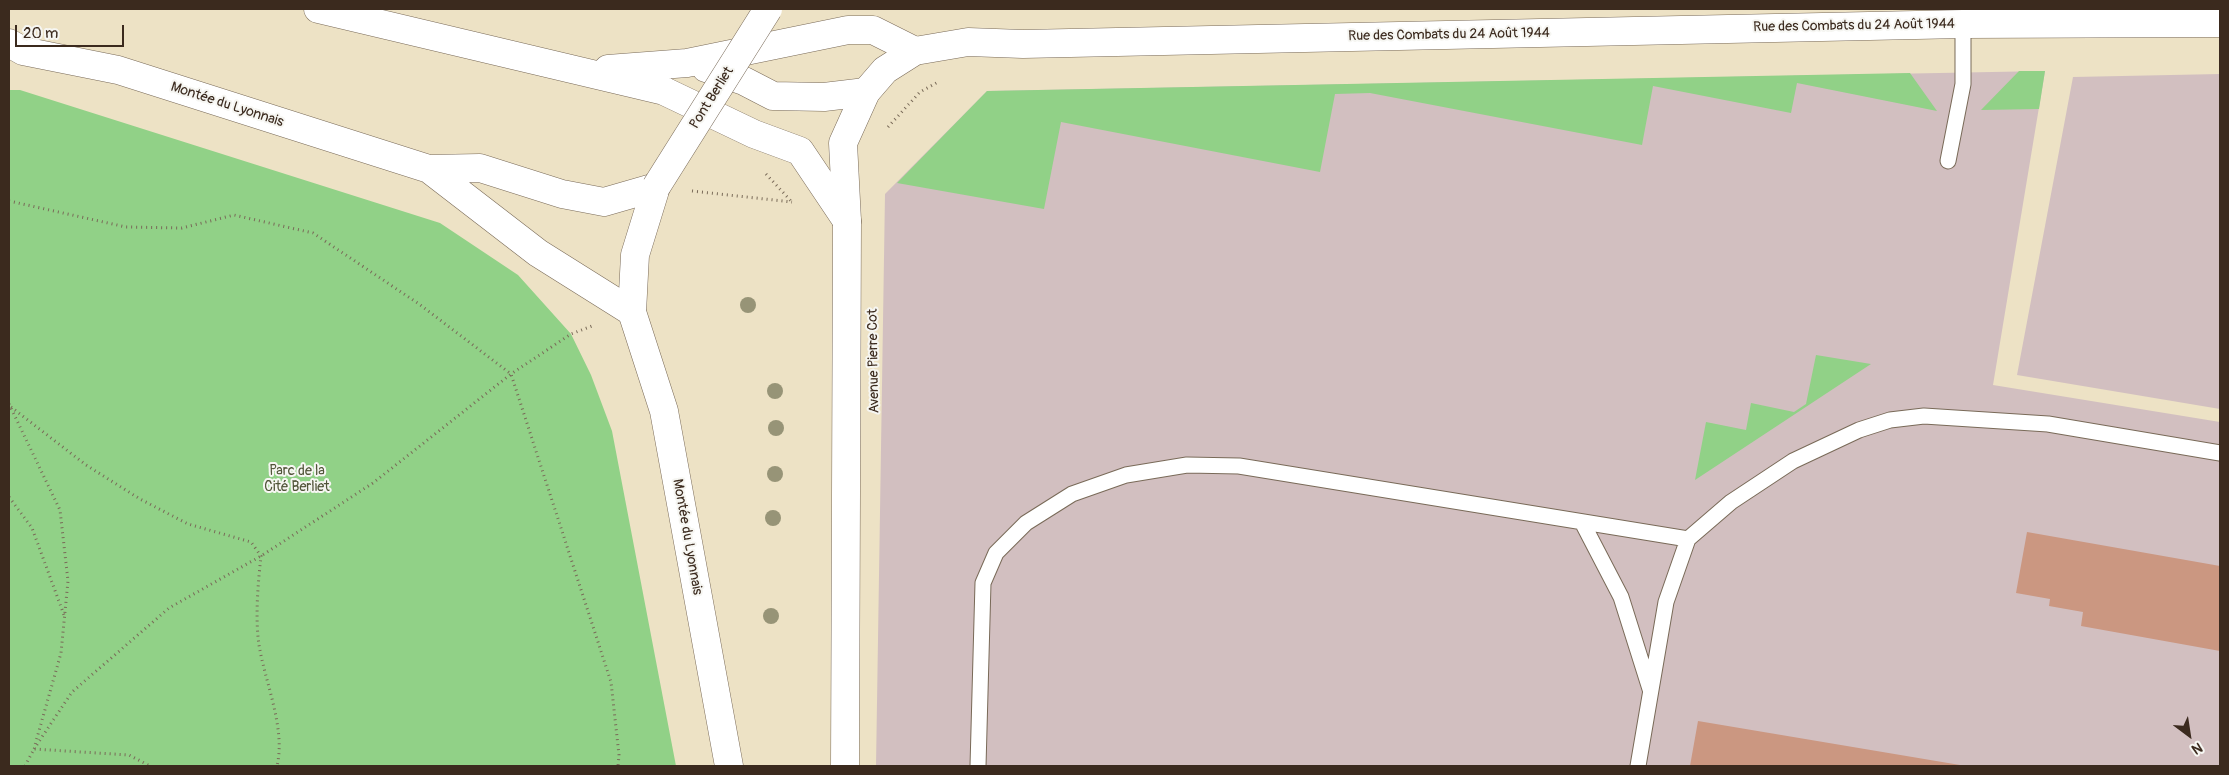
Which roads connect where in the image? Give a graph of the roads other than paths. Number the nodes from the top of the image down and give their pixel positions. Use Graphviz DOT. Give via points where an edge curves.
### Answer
graph roads {
  1 [pos="318,9"];
  2 [pos="768,9"];
  3 [pos="2220,23"];
  4 [pos="1963,24"];
  5 [pos="13,50"];
  6 [pos="915,51"];
  7 [pos="687,63"];
  8 [pos="577,70"];
  9 [pos="866,92"];
  10 [pos="1948,161"];
  11 [pos="428,169"];
  12 [pos="656,188"];
  13 [pos="847,221"];
  14 [pos="632,312"];
  15 [pos="2220,453"];
  16 [pos="1582,522"];
  17 [pos="1688,539"];
  18 [pos="1651,692"];
  19 [pos="730,766"];
  20 [pos="845,766"];
  21 [pos="978,766"];
  22 [pos="1638,766"];
  1 -- 8 [label="street"];
  2 -- 12 [label="street, Pont Berliet, bridge"];
  3 -- 4 [label="street, Rue des Combats du 24 Août 1944"];
  4 -- 6 [label="street, Rue des Combats du 24 Août 1944" via="1033,44 968,42"];
  4 -- 10 [label="lane" via="1963,84"];
  5 -- 11 [label="street, Montée du Lyonnais" via="118,70"];
  6 -- 7 [label="street" via="873,30 848,30"];
  6 -- 9 [label="street, Avenue Pierre Cot" via="885,70"];
  7 -- 8 [label="street"];
  7 -- 9 [label="street" via="720,71 773,96 824,97"];
  8 -- 13 [label="street" via="664,91 800,152"];
  9 -- 13 [label="street, Avenue Pierre Cot" via="843,143"];
  11 -- 12 [label="street, Montée du Lyonnais" via="480,168 562,194 604,202"];
  11 -- 14 [label="street, Montée du Lyonnais" via="538,254"];
  12 -- 14 [label="street, Montée du Lyonnais" via="635,255"];
  13 -- 20 [label="street, Avenue Pierre Cot"];
  14 -- 19 [label="street, Montée du Lyonnais" via="664,411"];
  15 -- 17 [label="lane" via="2048,424 1924,416 1890,420 1859,430 1793,461 1731,502"];
  16 -- 17 [label="lane"];
  16 -- 18 [label="lane" via="1621,597"];
  16 -- 21 [label="lane" via="1239,466 1187,465 1126,475 1072,494 1020,529 996,553 982,583"];
  17 -- 18 [label="lane" via="1666,602"];
  18 -- 22 [label="lane"];
}
